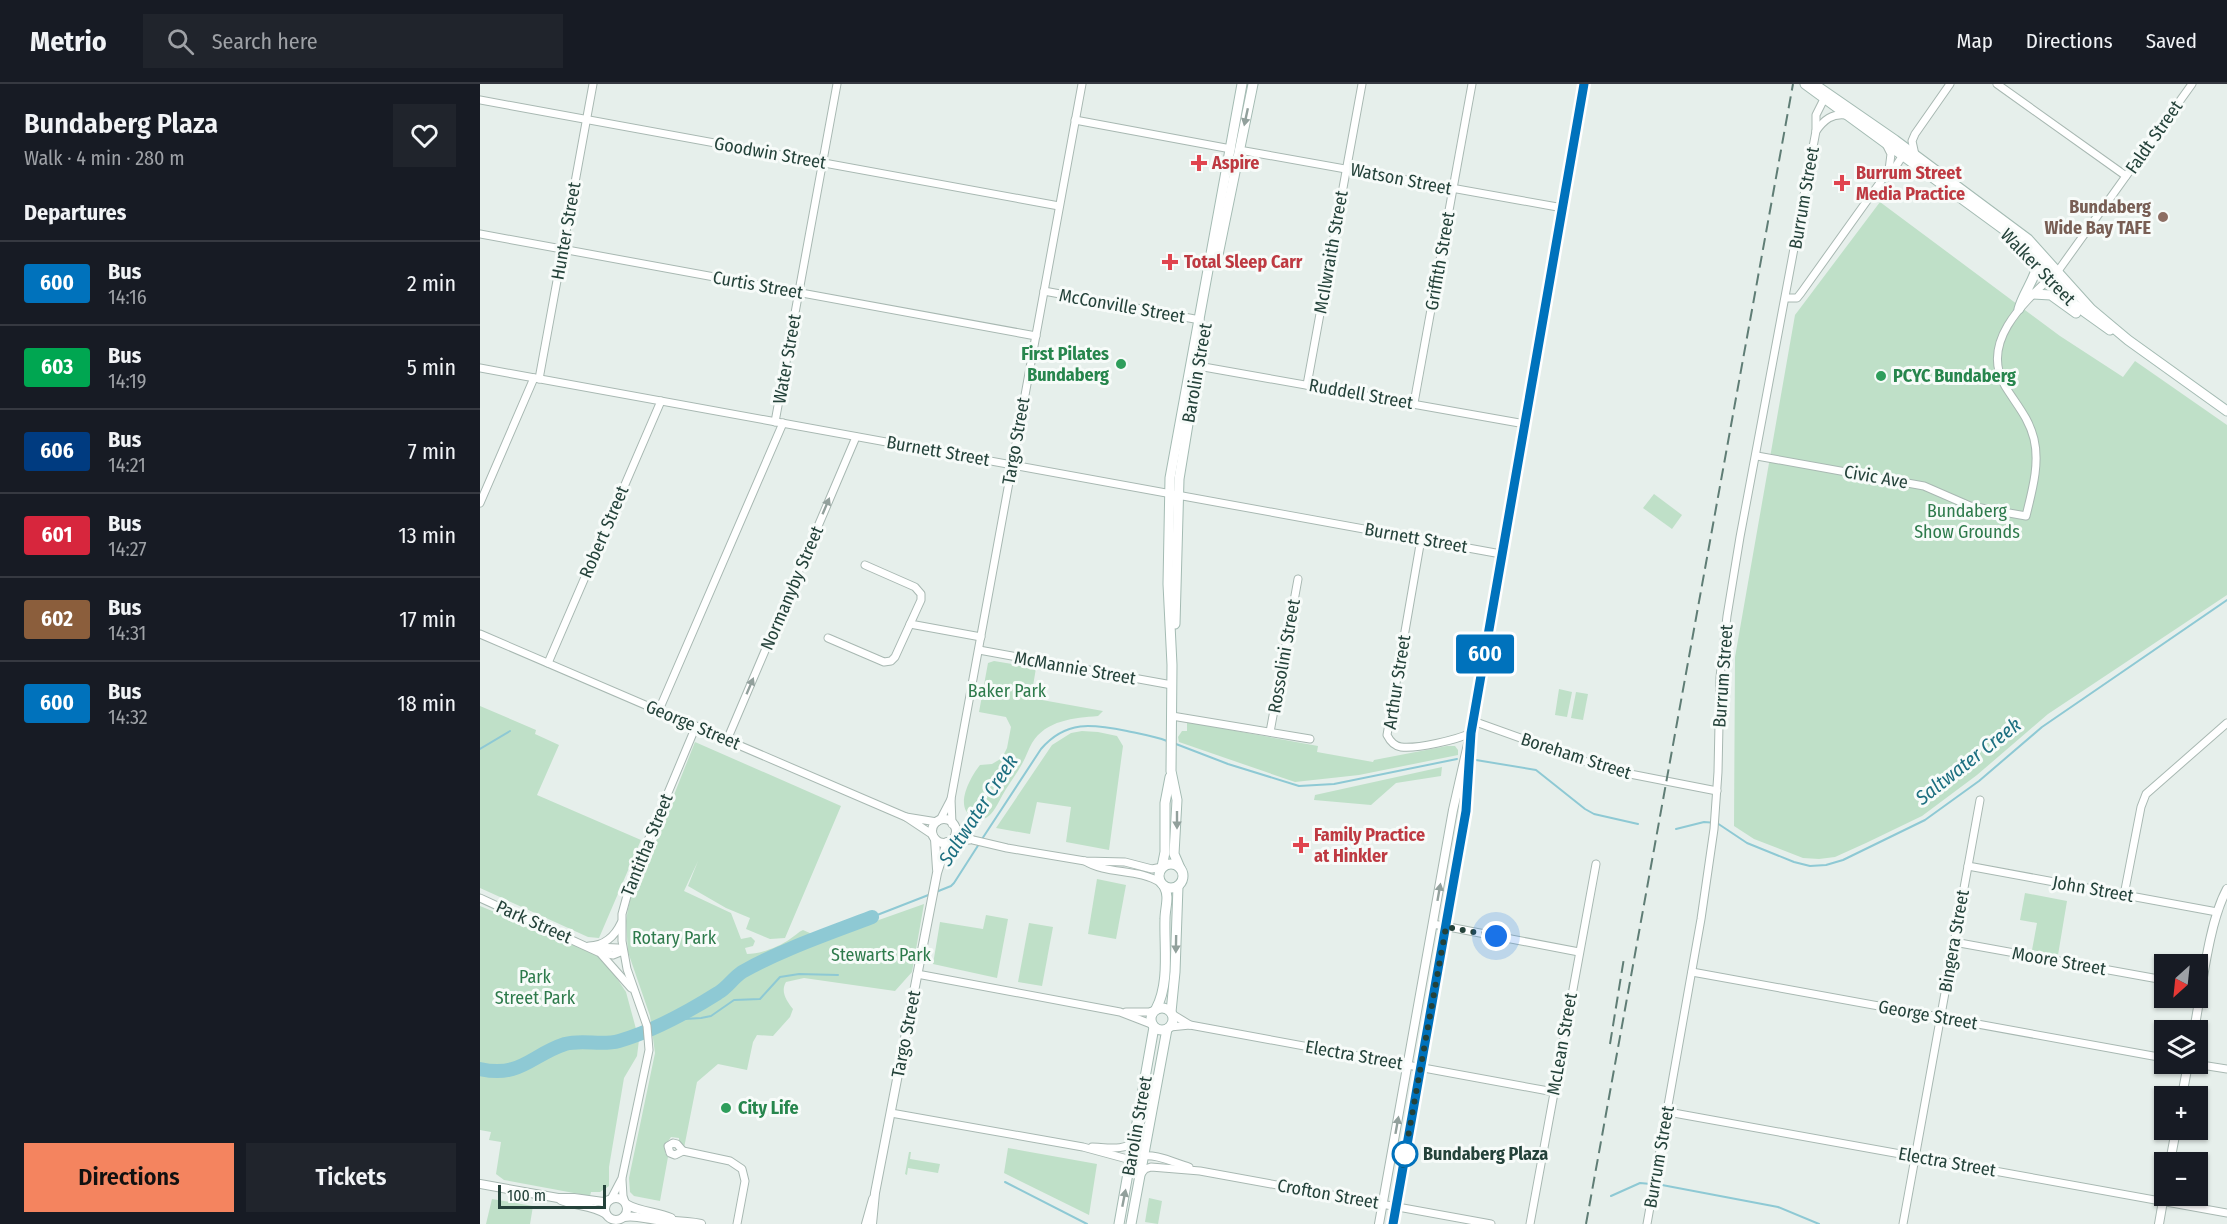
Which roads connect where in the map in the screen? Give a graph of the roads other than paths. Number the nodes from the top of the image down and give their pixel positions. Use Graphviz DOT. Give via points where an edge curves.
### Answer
graph roads {
  1 [pos="593,84"];
  2 [pos="837,84"];
  3 [pos="1082,84"];
  4 [pos="1242,84"];
  5 [pos="1253,84"];
  6 [pos="1362,84"];
  7 [pos="1472,84"];
  8 [pos="1584,84"];
  9 [pos="1805,84"];
  10 [pos="1814,84"];
  11 [pos="1950,84"];
  12 [pos="1997,84"];
  13 [pos="2190,85"];
  14 [pos="1829,98"];
  15 [pos="480,100"];
  16 [pos="1846,115"];
  17 [pos="587,120"];
  18 [pos="1075,120"];
  19 [pos="1816,131"];
  20 [pos="1915,134"];
  21 [pos="1894,143"];
  22 [pos="1235,149"];
  23 [pos="1903,155"];
  24 [pos="1916,155"];
  25 [pos="823,163"];
  26 [pos="1346,169"];
  27 [pos="1889,170"];
  28 [pos="2126,176"];
  29 [pos="1453,189"];
  30 [pos="1059,206"];
  31 [pos="1563,208"];
  32 [pos="480,234"];
  33 [pos="563,249"];
  34 [pos="2038,262"];
  35 [pos="2054,274"];
  36 [pos="1044,291"];
  37 [pos="799,292"];
  38 [pos="2033,294"];
  39 [pos="1786,298"];
  40 [pos="2019,309"];
  41 [pos="1200,320"];
  42 [pos="2114,333"];
  43 [pos="1036,336"];
  44 [pos="2128,340"];
  45 [pos="1198,366"];
  46 [pos="480,368"];
  47 [pos="537,378"];
  48 [pos="1307,385"];
  49 [pos="661,401"];
  50 [pos="1414,403"];
  51 [pos="2227,411"];
  52 [pos="779,422"];
  53 [pos="1525,424"];
  54 [pos="856,437"];
  55 [pos="1757,456"];
  56 [pos="1012,464"];
  57 [pos="1173,494"];
  58 [pos="480,503"];
  59 [pos="2026,516"];
  60 [pos="1421,539"];
  61 [pos="1501,554"];
  62 [pos="866,565"];
  63 [pos="1298,579"];
  64 [pos="910,624"];
  65 [pos="480,634"];
  66 [pos="981,637"];
  67 [pos="828,638"];
  68 [pos="979,650"];
  69 [pos="548,663"];
  70 [pos="1172,685"];
  71 [pos="659,710"];
  72 [pos="1172,716"];
  73 [pos="1473,721"];
  74 [pos="2227,723"];
  75 [pos="696,726"];
  76 [pos="1270,732"];
  77 [pos="1471,734"];
  78 [pos="727,740"];
  79 [pos="1310,740"];
  80 [pos="1171,771"];
  81 [pos="1717,791"];
  82 [pos="951,799"];
  83 [pos="1980,800"];
  84 [pos="906,817"];
  85 [pos="938,821"];
  86 [pos="953,825"];
  87 [pos="934,837"];
  88 [pos="973,840"];
  89 [pos="949,842"];
  90 [pos="1085,861"];
  91 [pos="1596,864"];
  92 [pos="1968,866"];
  93 [pos="1162,867"];
  94 [pos="1180,868"];
  95 [pos="937,874"];
  96 [pos="1162,885"];
  97 [pos="1178,886"];
  98 [pos="2227,889"];
  99 [pos="2124,895"];
  100 [pos="480,898"];
  101 [pos="2217,912"];
  102 [pos="621,921"];
  103 [pos="1433,924"];
  104 [pos="1446,927"];
  105 [pos="1954,942"];
  106 [pos="590,946"];
  107 [pos="623,951"];
  108 [pos="598,952"];
  109 [pos="1579,952"];
  110 [pos="2207,954"];
  111 [pos="1692,972"];
  112 [pos="918,974"];
  113 [pos="2154,978"];
  114 [pos="637,995"];
  115 [pos="1155,1009"];
  116 [pos="1120,1012"];
  117 [pos="1172,1013"];
  118 [pos="1941,1017"];
  119 [pos="1190,1024"];
  120 [pos="1153,1026"];
  121 [pos="1169,1028"];
  122 [pos="2154,1056"];
  123 [pos="1408,1065"];
  124 [pos="2208,1066"];
  125 [pos="1421,1067"];
  126 [pos="2227,1069"];
  127 [pos="1554,1092"];
  128 [pos="1668,1112"];
  129 [pos="891,1113"];
  130 [pos="1134,1139"];
  131 [pos="1145,1144"];
  132 [pos="1083,1147"];
  133 [pos="683,1151"];
  134 [pos="1143,1155"];
  135 [pos="1916,1157"];
  136 [pos="1131,1160"];
  137 [pos="1200,1171"];
  138 [pos="1128,1173"];
  139 [pos="622,1178"];
  140 [pos="1139,1178"];
  141 [pos="480,1184"];
  142 [pos="874,1196"];
  143 [pos="2154,1196"];
  144 [pos="558,1198"];
  145 [pos="610,1200"];
  146 [pos="626,1203"];
  147 [pos="1382,1204"];
  148 [pos="2162,1206"];
  149 [pos="2198,1206"];
  150 [pos="1396,1207"];
  151 [pos="2227,1213"];
  152 [pos="607,1218"];
  153 [pos="674,1219"];
  154 [pos="622,1220"];
  155 [pos="701,1224"];
  156 [pos="737,1224"];
  157 [pos="866,1224"];
  158 [pos="873,1224"];
  159 [pos="1119,1224"];
  160 [pos="1131,1224"];
  161 [pos="1379,1224"];
  162 [pos="1393,1224"];
  163 [pos="1491,1224"];
  164 [pos="1530,1224"];
  165 [pos="1647,1224"];
  166 [pos="1903,1224"];
  167 [pos="2159,1224"];
  1 -- 17 [label="street, Hunter Street"];
  2 -- 25 [label="street, Water Street"];
  3 -- 18 [label="street, Targo Street"];
  4 -- 22 [label="main road, Barolin Street"];
  5 -- 22 [label="main road, Barolin Street, one-way"];
  6 -- 26 [label="street, McIlwraith Street"];
  7 -- 29 [label="street, Griffith Street"];
  8 -- 31 [label="street"];
  9 -- 14 [label="main road, Walker Street"];
  10 -- 14 [label="main road, Walker Street"];
  11 -- 20 [label="street"];
  12 -- 28 [label="street"];
  13 -- 28 [label="street, Faldt Street"];
  14 -- 16 [label="main road, Walker Street"];
  14 -- 19 [label="street, Burrum Street" via="1816,115"];
  14 -- 21 [label="main road, Walker Street"];
  15 -- 17 [label="street, Goodwin Street"];
  16 -- 19 [label="street" via="1830,117"];
  16 -- 21 [label="main road, Walker Street"];
  17 -- 25 [label="street, Goodwin Street"];
  17 -- 33 [label="street, Hunter Street"];
  18 -- 22 [label="street, Watson Street"];
  18 -- 30 [label="street, Targo Street"];
  19 -- 39 [label="street, Burrum Street"];
  20 -- 21 [label="street"];
  20 -- 24 [label="street" via="1912,143"];
  21 -- 23 [label="main road, Walker Street"];
  21 -- 23 [label="street"];
  21 -- 24 [label="main road, Walker Street"];
  21 -- 27 [label="street"];
  22 -- 26 [label="street, Watson Street"];
  22 -- 41 [label="main road, Barolin Street"];
  22 -- 45 [label="main road, Barolin Street"];
  23 -- 27 [label="street"];
  23 -- 34 [label="main road, Walker Street" via="2003,229"];
  24 -- 35 [label="main road, Walker Street" via="2028,239"];
  25 -- 30 [label="street, Goodwin Street"];
  25 -- 37 [label="street, Water Street"];
  26 -- 29 [label="street, Watson Street"];
  26 -- 48 [label="street, McIlwraith Street"];
  27 -- 39 [label="street" via="1801,293 1793,299"];
  28 -- 35 [label="street, Faldt Street"];
  29 -- 31 [label="street, Watson Street"];
  29 -- 50 [label="street, Griffith Street"];
  30 -- 36 [label="street, Targo Street"];
  31 -- 53 [label="street"];
  32 -- 33 [label="street, Curtis Street"];
  33 -- 37 [label="street, Curtis Street"];
  33 -- 47 [label="street, Hunter Street"];
  34 -- 35 [label="main road, Walker Street"];
  34 -- 40 [label="main road"];
  35 -- 38 [label="street, Faldt Street"];
  35 -- 42 [label="main road, Walker Street" via="2075,305"];
  35 -- 44 [label="main road, Walker Street"];
  36 -- 41 [label="street, McConville Street"];
  36 -- 43 [label="street, Targo Street"];
  37 -- 43 [label="street, Curtis Street"];
  37 -- 52 [label="street, Water Street"];
  38 -- 40 [label="street, Faldt Street"];
  38 -- 42 [label="main road" via="2051,295 2093,326"];
  39 -- 55 [label="street, Burrum Street"];
  40 -- 59 [label="street, Faldt Street" via="2002,337 1998,359 2004,384 2028,422 2035,446 2035,473"];
  41 -- 57 [label="main road, Barolin Street" via="1179,426"];
  42 -- 44 [label="main road, Walker Street"];
  43 -- 56 [label="street, Targo Street"];
  44 -- 51 [label="main road, Walker Street"];
  45 -- 48 [label="street, Ruddell Street"];
  45 -- 57 [label="main road, Barolin Street"];
  46 -- 47 [label="street, Burnett Street"];
  47 -- 49 [label="street, Burnett Street"];
  47 -- 58 [label="street, Hunter Street"];
  48 -- 50 [label="street, Ruddell Street"];
  49 -- 52 [label="street, Burnett Street"];
  49 -- 69 [label="street, Robert Street"];
  50 -- 53 [label="street, Ruddell Street"];
  52 -- 54 [label="street, Burnett Street"];
  52 -- 71 [label="street, Water Street"];
  53 -- 61 [label="street"];
  54 -- 56 [label="street, Burnett Street"];
  78 -- 54 [label="street, Normanyby Street, one-way"];
  55 -- 59 [label="street, Civic Ave" via="1924,486 1970,506"];
  55 -- 81 [label="street, Burrum Street" via="1722,655"];
  56 -- 57 [label="street, Burnett Street"];
  56 -- 66 [label="street, Targo Street"];
  57 -- 60 [label="street, Burnett Street"];
  57 -- 70 [label="main road, Barolin Street" via="1176,585"];
  60 -- 61 [label="street, Burnett Street"];
  60 -- 77 [label="street, Arthur Street" via="1387,735 1402,747 1454,741"];
  61 -- 73 [label="street"];
  62 -- 64 [label="street" via="920,591 921,600"];
  63 -- 76 [label="street, Rossolini Street"];
  64 -- 66 [label="street"];
  64 -- 67 [label="street" via="895,657 887,662"];
  65 -- 69 [label="street, George Street"];
  66 -- 68 [label="street, Targo Street"];
  68 -- 70 [label="street, McMannie Street"];
  68 -- 82 [label="street, Targo Street"];
  69 -- 71 [label="street, George Street"];
  70 -- 72 [label="main road, Barolin Street"];
  71 -- 75 [label="street, George Street"];
  72 -- 76 [label="street"];
  72 -- 80 [label="main road, Barolin Street"];
  73 -- 77 [label="street"];
  73 -- 81 [label="street, Boreham Street" via="1598,766"];
  74 -- 99 [label="street" via="2146,794"];
  75 -- 78 [label="street, George Street"];
  75 -- 102 [label="street, Tantitha Street" via="631,881"];
  76 -- 79 [label="street"];
  103 -- 77 [label="street, one-way" via="1455,798"];
  77 -- 104 [label="street" via="1466,811"];
  78 -- 84 [label="street, George Street"];
  80 -- 93 [label="main road, Barolin Street"];
  80 -- 94 [label="main road, Barolin Street, one-way" via="1177,800 1174,854"];
  81 -- 111 [label="street, Burrum Street"];
  82 -- 85 [label="street, Targo Street"];
  82 -- 86 [label="street, Targo Street"];
  83 -- 92 [label="street, Bingera Street"];
  84 -- 85 [label="street, George Street"];
  84 -- 87 [label="street, George Street"];
  85 -- 86 [label="street" via="946,820"];
  85 -- 87 [label="street" via="932,828"];
  86 -- 88 [label="street"];
  86 -- 89 [label="street" via="954,836"];
  87 -- 89 [label="street" via="940,843"];
  87 -- 95 [label="street, Targo Street"];
  88 -- 89 [label="street"];
  88 -- 90 [label="street"];
  89 -- 95 [label="street, Targo Street"];
  90 -- 93 [label="street"];
  90 -- 96 [label="street" via="1153,879"];
  91 -- 109 [label="street, McLean Street"];
  92 -- 99 [label="street, John Street"];
  92 -- 105 [label="street, Bingera Street"];
  93 -- 94 [label="main road" via="1169,863"];
  93 -- 96 [label="main road" via="1158,873"];
  94 -- 97 [label="main road" via="1183,876"];
  95 -- 112 [label="street, Targo Street"];
  96 -- 97 [label="main road"];
  96 -- 115 [label="main road" via="1167,900 1164,976"];
  97 -- 117 [label="main road, one-way"];
  98 -- 101 [label="street"];
  99 -- 101 [label="street, John Street"];
  100 -- 106 [label="street, Park Street"];
  101 -- 110 [label="street"];
  102 -- 106 [label="street, Park Street" via="611,937"];
  102 -- 107 [label="street, Tantitha Street"];
  103 -- 104 [label="street"];
  103 -- 123 [label="street"];
  104 -- 109 [label="street"];
  104 -- 125 [label="street"];
  105 -- 113 [label="street, Moore Street"];
  105 -- 118 [label="street, Bingera Street"];
  106 -- 107 [label="street, Park Street"];
  106 -- 108 [label="street, Park Street"];
  107 -- 108 [label="street" via="613,955"];
  107 -- 114 [label="street, Tantitha Street"];
  108 -- 114 [label="street, Park Street"];
  109 -- 127 [label="street, McLean Street"];
  111 -- 118 [label="street, George Street"];
  111 -- 128 [label="street, Burrum Street"];
  112 -- 116 [label="street"];
  112 -- 129 [label="street, Targo Street"];
  114 -- 139 [label="street, Tantitha Street" via="647,1026 649,1050"];
  115 -- 116 [label="street"];
  115 -- 117 [label="main road" via="1163,1007"];
  115 -- 120 [label="main road" via="1150,1016"];
  116 -- 120 [label="street"];
  117 -- 119 [label="street, Electra Street"];
  117 -- 121 [label="main road"];
  118 -- 122 [label="street, George Street"];
  118 -- 135 [label="street, Bingera Street"];
  119 -- 121 [label="street, Electra Street"];
  119 -- 123 [label="street, Electra Street"];
  120 -- 121 [label="main road" via="1160,1030"];
  120 -- 130 [label="main road, Barolin Street"];
  121 -- 131 [label="main road, Barolin Street"];
  123 -- 125 [label="street, Electra Street"];
  147 -- 123 [label="street, one-way"];
  124 -- 126 [label="street"];
  125 -- 127 [label="street, Electra Street"];
  125 -- 150 [label="street"];
  127 -- 164 [label="street, McLean Street"];
  128 -- 135 [label="street, Electra Street"];
  128 -- 165 [label="street, Burrum Street"];
  129 -- 132 [label="street"];
  129 -- 142 [label="street, Targo Street"];
  130 -- 132 [label="street" via="1132,1145 1124,1148"];
  130 -- 136 [label="main road, Barolin Street"];
  131 -- 134 [label="main road, Barolin Street"];
  131 -- 136 [label="street"];
  132 -- 136 [label="street"];
  133 -- 156 [label="street" via="730,1161 742,1169 745,1182"];
  134 -- 137 [label="street, Crofton Street"];
  134 -- 138 [label="street"];
  134 -- 140 [label="main road, Barolin Street"];
  135 -- 143 [label="street, Electra Street"];
  135 -- 166 [label="street, Bingera Street"];
  136 -- 138 [label="main road, Barolin Street"];
  137 -- 140 [label="street, Crofton Street" via="1151,1167"];
  137 -- 147 [label="street, Crofton Street"];
  159 -- 138 [label="main road, Barolin Street, one-way"];
  139 -- 145 [label="street, Tantitha Street"];
  139 -- 146 [label="street, Tantitha Street"];
  140 -- 160 [label="main road, Barolin Street"];
  141 -- 144 [label="street"];
  142 -- 157 [label="street, Targo Street"];
  142 -- 158 [label="street, Targo Street"];
  144 -- 145 [label="street"];
  144 -- 152 [label="street" via="598,1209"];
  145 -- 146 [label="street" via="620,1198"];
  145 -- 152 [label="street" via="606,1205"];
  146 -- 153 [label="street"];
  146 -- 154 [label="street" via="627,1212"];
  147 -- 150 [label="street, Crofton Street"];
  147 -- 161 [label="street"];
  148 -- 167 [label="street"];
  149 -- 151 [label="street, Electra Street"];
  150 -- 162 [label="street"];
  150 -- 163 [label="street, Crofton Street"];
  152 -- 154 [label="street"];
  153 -- 154 [label="street" via="631,1216"];
  153 -- 155 [label="street"];
}
